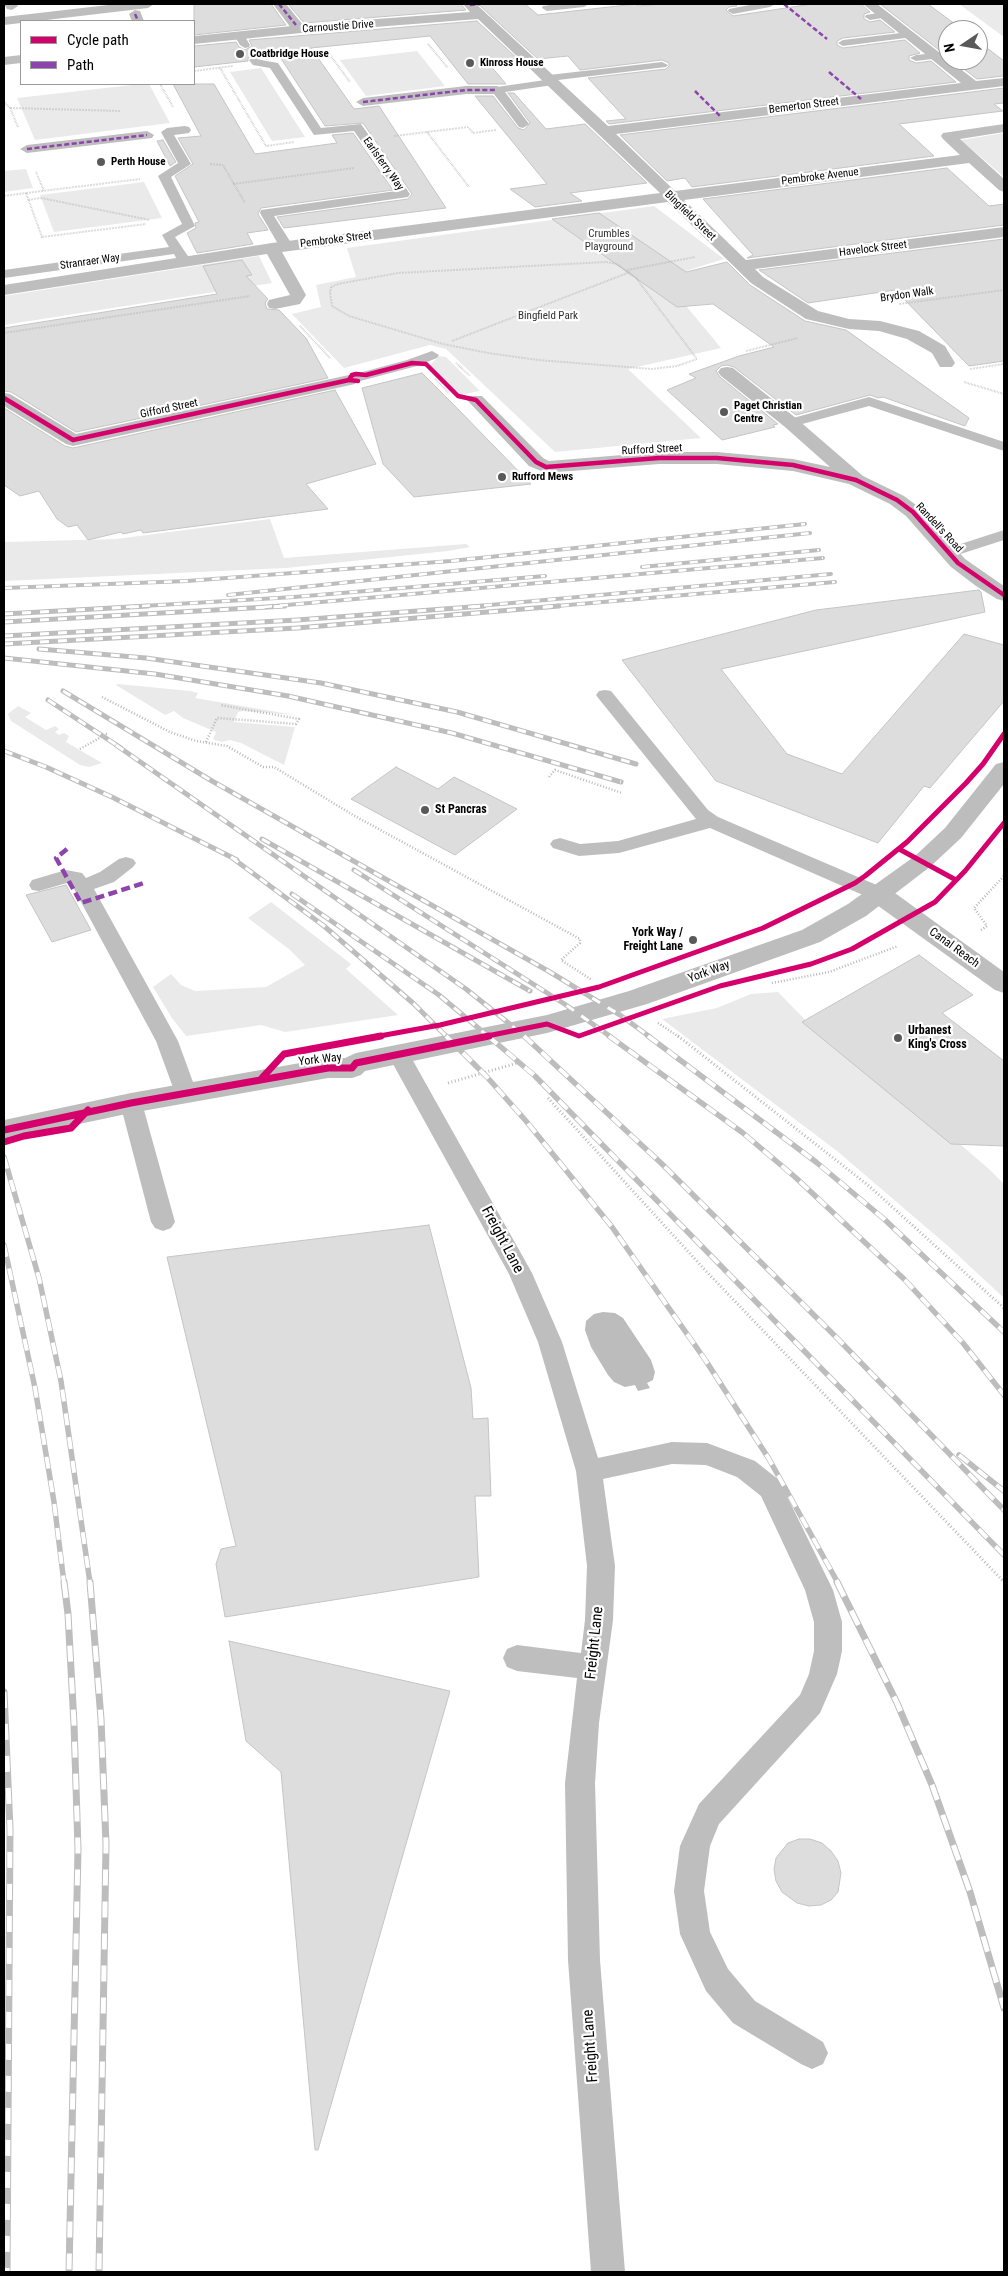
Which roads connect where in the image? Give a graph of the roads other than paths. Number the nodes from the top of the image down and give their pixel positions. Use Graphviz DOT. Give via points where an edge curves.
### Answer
graph roads {
  1 [pos="148,4"];
  2 [pos="279,4"];
  3 [pos="468,4"];
  4 [pos="584,4"];
  5 [pos="770,4"];
  6 [pos="753,6"];
  7 [pos="547,8"];
  8 [pos="869,10"];
  9 [pos="733,11"];
  10 [pos="481,15"];
  11 [pos="4,21"];
  12 [pos="296,25"];
  13 [pos="909,35"];
  14 [pos="195,40"];
  15 [pos="843,43"];
  16 [pos="936,56"];
  17 [pos="916,58"];
  18 [pos="20,59"];
  19 [pos="4,61"];
  20 [pos="256,62"];
  21 [pos="662,65"];
  22 [pos="551,80"];
  23 [pos="1004,82"];
  24 [pos="974,86"];
  25 [pos="497,90"];
  26 [pos="363,102"];
  27 [pos="523,124"];
  28 [pos="1004,128"];
  29 [pos="185,130"];
  30 [pos="604,131"];
  31 [pos="167,132"];
  32 [pos="147,135"];
  33 [pos="27,149"];
  34 [pos="971,158"];
  35 [pos="1004,187"];
  36 [pos="670,196"];
  37 [pos="1004,232"];
  38 [pos="279,247"];
  39 [pos="180,256"];
  40 [pos="742,266"];
  41 [pos="4,274"];
  42 [pos="4,290"];
  43 [pos="275,304"];
  44 [pos="435,353"];
  45 [pos="946,363"];
  46 [pos="728,372"];
  47 [pos="349,380"];
  48 [pos="4,398"];
  49 [pos="476,400"];
  50 [pos="791,423"];
  51 [pos="1004,447"];
  52 [pos="856,480"];
  53 [pos="1004,535"];
  54 [pos="948,553"];
  55 [pos="1004,594"];
  56 [pos="605,695"];
  57 [pos="1004,768"];
  58 [pos="711,822"];
  59 [pos="560,844"];
  60 [pos="126,863"];
  61 [pos="39,885"];
  62 [pos="82,886"];
  63 [pos="880,894"];
  64 [pos="1004,984"];
  65 [pos="399,1055"];
  66 [pos="186,1093"];
  67 [pos="131,1102"];
  68 [pos="4,1130"];
  69 [pos="163,1222"];
  70 [pos="589,1471"];
  71 [pos="517,1658"];
  72 [pos="593,1667"];
  73 [pos="812,2053"];
  74 [pos="608,2272"];
  1 -- 11 [label="main road"];
  2 -- 12 [label="street"];
  3 -- 10 [label="street, Bingfield Street"];
  4 -- 7 [label="lane"];
  5 -- 6 [label="lane"];
  6 -- 9 [label="lane"];
  8 -- 13 [label="street" via="884,15"];
  10 -- 14 [label="street, Carnoustie Drive" via="311,28 242,40"];
  10 -- 22 [label="street, Bingfield Street"];
  13 -- 15 [label="lane"];
  13 -- 16 [label="street"];
  16 -- 17 [label="lane"];
  16 -- 24 [label="street"];
  18 -- 19 [label="street"];
  20 -- 38 [label="lane, Earlsferry Way" via="274,65 321,135 357,127 404,194 266,213"];
  21 -- 22 [label="lane"];
  22 -- 25 [label="lane"];
  22 -- 30 [label="street, Bingfield Street"];
  23 -- 24 [label="street, Bemerton Street"];
  24 -- 30 [label="street, Bemerton Street"];
  25 -- 26 [label="street" via="466,90"];
  25 -- 27 [label="lane"];
  28 -- 34 [label="street" via="948,136"];
  29 -- 31 [label="lane"];
  30 -- 36 [label="street, Bingfield Street"];
  31 -- 32 [label="lane"];
  31 -- 39 [label="lane" via="185,164 164,176 189,226 168,235"];
  32 -- 33 [label="street"];
  34 -- 35 [label="street"];
  34 -- 36 [label="street, Pembroke Avenue"];
  36 -- 38 [label="street, Pembroke Street"];
  36 -- 40 [label="street, Bingfield Street"];
  37 -- 40 [label="street, Havelock Street"];
  38 -- 39 [label="street, Pembroke Street"];
  38 -- 43 [label="street" via="298,295 294,300"];
  39 -- 41 [label="lane, Stranraer Way"];
  39 -- 42 [label="street, Pembroke Street"];
  40 -- 45 [label="street, Bingfield Street" via="757,280 812,315 913,335 938,350"];
  44 -- 47 [label="lane" via="412,363"];
  46 -- 50 [label="street, Randell's Road"];
  47 -- 48 [label="street, Gifford Street" via="73,440"];
  49 -- 52 [label="street, Rufford Street" via="536,462 546,467 659,458 717,458 801,466"];
  50 -- 51 [label="lane" via="869,401"];
  50 -- 52 [label="street, Randell's Road"];
  52 -- 54 [label="street, Randell's Road" via="913,512"];
  53 -- 54 [label="lane"];
  54 -- 55 [label="street, Randell's Road" via="969,572"];
  56 -- 58 [label="lane" via="701,814"];
  57 -- 63 [label="main road, York Way" via="984,796 939,846"];
  58 -- 59 [label="lane" via="596,850 579,850"];
  58 -- 63 [label="lane"];
  60 -- 62 [label="lane" via="107,877"];
  61 -- 62 [label="lane" via="66,876 75,878"];
  62 -- 66 [label="lane" via="167,1041"];
  63 -- 64 [label="street, Canal Reach"];
  63 -- 65 [label="main road, York Way" via="811,936 638,998 547,1024"];
  65 -- 66 [label="main road, York Way" via="356,1063 352,1068 328,1068"];
  65 -- 70 [label="lane, Freight Lane" via="520,1273 550,1342"];
  66 -- 67 [label="main road, York Way"];
  67 -- 68 [label="main road, York Way"];
  67 -- 69 [label="lane"];
  70 -- 72 [label="lane, Freight Lane" via="601,1566"];
  70 -- 73 [label="lane" via="672,1452 708,1454 746,1469 770,1488 820,1590 828,1622 828,1651 823,1674 810,1704 709,1814 695,1846 689,1891 695,1934 717,1980 744,2012"];
  71 -- 72 [label="lane"];
  72 -- 74 [label="lane, Freight Lane" via="580,1783 584,1930"];
}
